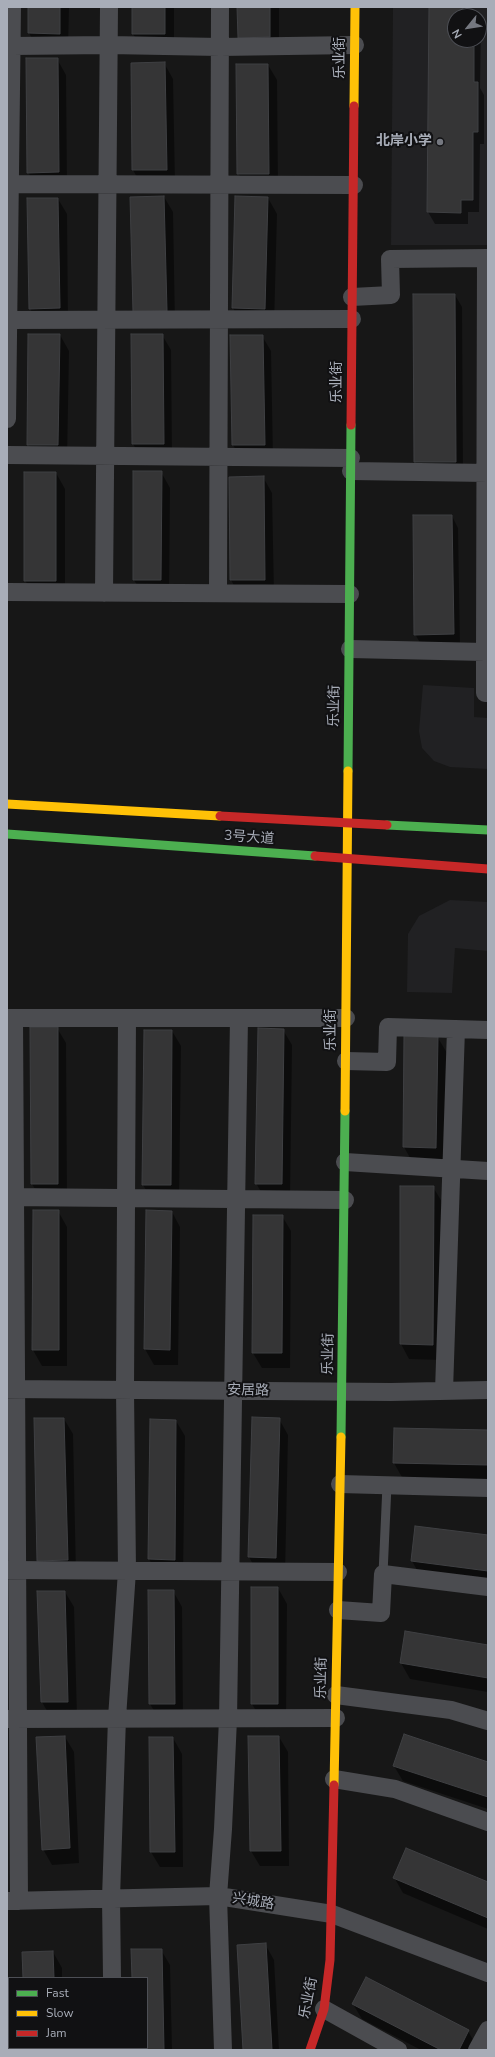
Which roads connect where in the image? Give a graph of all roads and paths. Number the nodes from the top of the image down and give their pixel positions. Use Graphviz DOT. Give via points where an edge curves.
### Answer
graph roads {
  1 [pos="12,7"];
  2 [pos="109,7"];
  3 [pos="220,7"];
  4 [pos="355,7"];
  5 [pos="109,45"];
  6 [pos="355,45"];
  7 [pos="12,46"];
  8 [pos="220,48"];
  9 [pos="8,184"];
  10 [pos="108,184"];
  11 [pos="220,184"];
  12 [pos="354,185"];
  13 [pos="487,258"];
  14 [pos="352,297"];
  15 [pos="352,319"];
  16 [pos="8,320"];
  17 [pos="106,320"];
  18 [pos="219,320"];
  19 [pos="7,419"];
  20 [pos="7,455"];
  21 [pos="105,456"];
  22 [pos="218,456"];
  23 [pos="351,464"];
  24 [pos="487,473"];
  25 [pos="7,592"];
  26 [pos="104,593"];
  27 [pos="218,593"];
  28 [pos="350,594"];
  29 [pos="350,649"];
  30 [pos="485,652"];
  31 [pos="488,693"];
  32 [pos="7,804"];
  33 [pos="347,822"];
  34 [pos="488,830"];
  35 [pos="7,834"];
  36 [pos="348,859"];
  37 [pos="488,869"];
  38 [pos="11,1018"];
  39 [pos="127,1018"];
  40 [pos="239,1018"];
  41 [pos="346,1018"];
  42 [pos="456,1029"];
  43 [pos="488,1030"];
  44 [pos="346,1061"];
  45 [pos="346,1162"];
  46 [pos="451,1169"];
  47 [pos="488,1171"];
  48 [pos="11,1198"];
  49 [pos="126,1198"];
  50 [pos="237,1199"];
  51 [pos="345,1200"];
  52 [pos="11,1389"];
  53 [pos="125,1390"];
  54 [pos="488,1390"];
  55 [pos="235,1391"];
  56 [pos="444,1391"];
  57 [pos="342,1392"];
  58 [pos="340,1484"];
  59 [pos="387,1485"];
  60 [pos="488,1488"];
  61 [pos="12,1570"];
  62 [pos="127,1571"];
  63 [pos="231,1572"];
  64 [pos="338,1572"];
  65 [pos="383,1574"];
  66 [pos="488,1587"];
  67 [pos="338,1610"];
  68 [pos="336,1695"];
  69 [pos="117,1718"];
  70 [pos="336,1718"];
  71 [pos="12,1719"];
  72 [pos="228,1719"];
  73 [pos="488,1721"];
  74 [pos="334,1779"];
  75 [pos="488,1822"];
  76 [pos="218,1896"];
  77 [pos="111,1898"];
  78 [pos="13,1901"];
  79 [pos="332,1914"];
  80 [pos="488,1972"];
  81 [pos="112,1977"];
  82 [pos="324,2009"];
  83 [pos="488,2030"];
  84 [pos="223,2050"];
  85 [pos="310,2050"];
  86 [pos="398,2050"];
  87 [pos="477,2050"];
  1 -- 7 [label="street"];
  2 -- 5 [label="street"];
  3 -- 8 [label="street"];
  4 -- 6 [label="street, 乐业街"];
  5 -- 7 [label="street"];
  5 -- 8 [label="street"];
  5 -- 10 [label="street"];
  6 -- 8 [label="street"];
  6 -- 12 [label="street, 乐业街"];
  7 -- 9 [label="street"];
  8 -- 11 [label="street"];
  9 -- 10 [label="street"];
  9 -- 16 [label="street"];
  10 -- 11 [label="street"];
  10 -- 17 [label="street"];
  11 -- 12 [label="street"];
  11 -- 18 [label="street"];
  12 -- 14 [label="street, 乐业街"];
  13 -- 14 [label="street" via="390,259 390,295"];
  13 -- 24 [label="street"];
  14 -- 15 [label="street, 乐业街"];
  15 -- 18 [label="street"];
  15 -- 23 [label="street, 乐业街"];
  16 -- 17 [label="street"];
  16 -- 19 [label="street"];
  17 -- 18 [label="street"];
  17 -- 21 [label="street"];
  18 -- 22 [label="street"];
  20 -- 21 [label="street"];
  21 -- 22 [label="street"];
  21 -- 26 [label="street"];
  22 -- 23 [label="street"];
  22 -- 27 [label="street"];
  23 -- 24 [label="street"];
  23 -- 28 [label="street, 乐业街"];
  24 -- 30 [label="street"];
  25 -- 26 [label="street"];
  26 -- 27 [label="street"];
  27 -- 28 [label="street"];
  28 -- 29 [label="street, 乐业街"];
  29 -- 30 [label="street"];
  29 -- 33 [label="street, 乐业街"];
  30 -- 31 [label="street" via="485,693"];
  32 -- 33 [label="street, 3号大道"];
  33 -- 34 [label="street, 3号大道"];
  33 -- 36 [label="street, 乐业街"];
  35 -- 36 [label="street, 3号大道"];
  36 -- 37 [label="street, 3号大道"];
  36 -- 41 [label="street, 乐业街"];
  38 -- 39 [label="street"];
  38 -- 48 [label="street"];
  39 -- 40 [label="street"];
  39 -- 49 [label="street"];
  40 -- 41 [label="street"];
  40 -- 50 [label="street"];
  41 -- 44 [label="street, 乐业街"];
  42 -- 43 [label="street"];
  42 -- 44 [label="street" via="388,1027 387,1062"];
  42 -- 46 [label="street"];
  44 -- 45 [label="street, 乐业街"];
  45 -- 46 [label="street"];
  45 -- 51 [label="street, 乐业街"];
  46 -- 47 [label="street"];
  46 -- 56 [label="street"];
  48 -- 49 [label="street"];
  48 -- 52 [label="street"];
  49 -- 50 [label="street"];
  49 -- 53 [label="street"];
  50 -- 51 [label="street"];
  50 -- 55 [label="street"];
  51 -- 57 [label="street, 乐业街"];
  52 -- 53 [label="street, 安居路"];
  52 -- 61 [label="street"];
  53 -- 55 [label="street, 安居路"];
  53 -- 62 [label="street"];
  54 -- 56 [label="street, 安居路"];
  55 -- 57 [label="street, 安居路"];
  55 -- 63 [label="street"];
  56 -- 57 [label="street, 安居路"];
  57 -- 58 [label="street, 乐业街"];
  58 -- 59 [label="street"];
  58 -- 64 [label="street, 乐业街"];
  59 -- 60 [label="street"];
  59 -- 65 [label="lane"];
  61 -- 62 [label="street"];
  61 -- 71 [label="street"];
  62 -- 63 [label="street"];
  62 -- 69 [label="street"];
  63 -- 64 [label="street"];
  63 -- 72 [label="street"];
  64 -- 67 [label="street, 乐业街"];
  65 -- 66 [label="street"];
  65 -- 67 [label="street" via="381,1613"];
  67 -- 68 [label="street, 乐业街"];
  68 -- 70 [label="street, 乐业街"];
  68 -- 73 [label="street" via="451,1710"];
  69 -- 71 [label="street"];
  69 -- 72 [label="street"];
  69 -- 77 [label="street"];
  70 -- 72 [label="street"];
  70 -- 74 [label="street, 乐业街"];
  71 -- 78 [label="street"];
  72 -- 76 [label="street"];
  74 -- 75 [label="street" via="395,1789"];
  74 -- 79 [label="street, 乐业街"];
  76 -- 77 [label="street, 兴城路"];
  76 -- 79 [label="street, 兴城路"];
  76 -- 84 [label="street"];
  77 -- 78 [label="street, 兴城路"];
  77 -- 81 [label="street"];
  79 -- 80 [label="street, 兴城路"];
  79 -- 82 [label="street, 乐业街"];
  82 -- 85 [label="street, 乐业街"];
  82 -- 86 [label="street"];
  83 -- 87 [label="street"];
}
